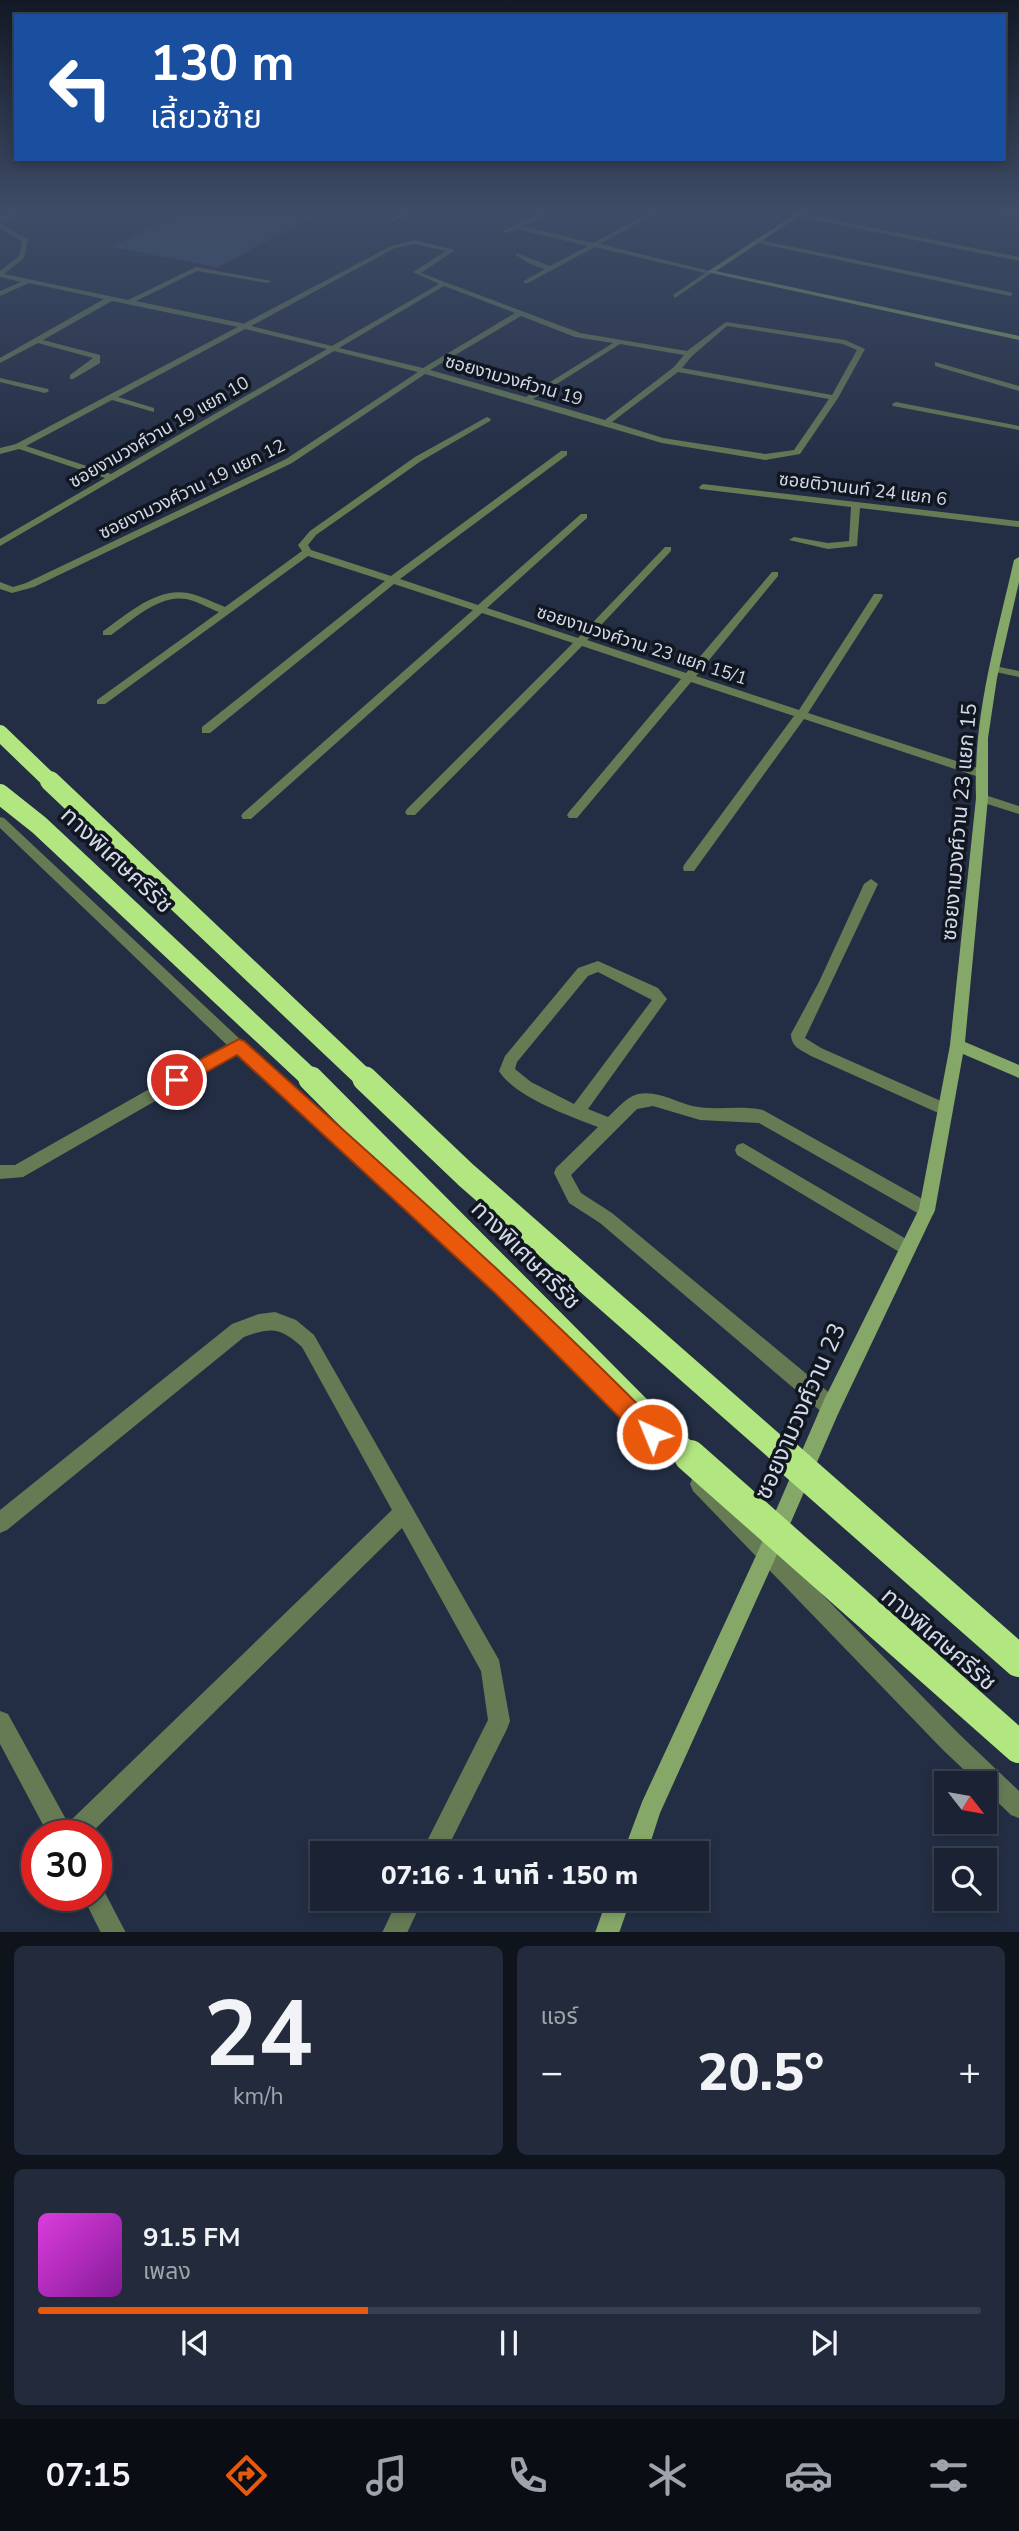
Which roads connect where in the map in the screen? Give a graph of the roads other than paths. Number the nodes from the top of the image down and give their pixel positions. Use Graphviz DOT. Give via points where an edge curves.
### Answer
graph roads {
  1 [pos="111,299"];
  2 [pos="135,299"];
  3 [pos="295,299"];
  4 [pos="418,299"];
  5 [pos="485,299"];
  6 [pos="837,299"];
  7 [pos="129,302"];
  8 [pos="520,313"];
  9 [pos="243,327"];
  10 [pos="1019,338"];
  11 [pos="36,340"];
  12 [pos="617,344"];
  13 [pos="334,349"];
  14 [pos="689,354"];
  15 [pos="0,361"];
  16 [pos="938,365"];
  17 [pos="677,369"];
  18 [pos="424,371"];
  19 [pos="73,377"];
  20 [pos="0,380"];
  21 [pos="1019,389"];
  22 [pos="45,391"];
  23 [pos="111,397"];
  24 [pos="834,398"];
  25 [pos="526,400"];
  26 [pos="896,404"];
  27 [pos="151,410"];
  28 [pos="487,419"];
  29 [pos="606,423"];
  30 [pos="1019,428"];
  31 [pos="19,446"];
  32 [pos="0,451"];
  33 [pos="564,453"];
  34 [pos="111,477"];
  35 [pos="703,487"];
  36 [pos="856,504"];
  37 [pos="584,516"];
  38 [pos="1019,524"];
  39 [pos="794,540"];
  40 [pos="0,543"];
  41 [pos="307,546"];
  42 [pos="668,549"];
  43 [pos="1019,559"];
  44 [pos="775,574"];
  45 [pos="392,580"];
  46 [pos="0,585"];
  47 [pos="878,596"];
  48 [pos="223,610"];
  49 [pos="480,610"];
  50 [pos="107,633"];
  51 [pos="579,643"];
  52 [pos="995,669"];
  53 [pos="1019,674"];
  54 [pos="688,679"];
  55 [pos="101,702"];
  56 [pos="801,715"];
  57 [pos="206,730"];
  58 [pos="0,733"];
  59 [pos="980,773"];
  60 [pos="0,794"];
  61 [pos="982,798"];
  62 [pos="1019,810"];
  63 [pos="411,812"];
  64 [pos="573,815"];
  65 [pos="247,816"];
  66 [pos="0,821"];
  67 [pos="689,868"];
  68 [pos="871,884"];
  69 [pos="957,1045"];
  70 [pos="239,1046"];
  71 [pos="1019,1072"];
  72 [pos="945,1110"];
  73 [pos="577,1112"];
  74 [pos="610,1125"];
  75 [pos="743,1150"];
  76 [pos="0,1172"];
  77 [pos="927,1210"];
  78 [pos="907,1248"];
  79 [pos="831,1407"];
  80 [pos="403,1513"];
  81 [pos="0,1523"];
  82 [pos="767,1555"];
  83 [pos="1019,1661"];
  84 [pos="0,1722"];
  85 [pos="1019,1747"];
  86 [pos="1019,1807"];
  87 [pos="53,1820"];
  88 [pos="87,1820"];
  89 [pos="439,1841"];
  90 [pos="639,1841"];
  91 [pos="102,1911"];
  92 [pos="405,1911"];
  93 [pos="615,1911"];
  94 [pos="113,1932"];
  95 [pos="394,1932"];
  96 [pos="607,1932"];
  1 -- 7 [label="street, ซอยงามวงศ์วาน 19"];
  1 -- 11 [label="street"];
  2 -- 7 [label="street"];
  3 -- 9 [label="street"];
  4 -- 13 [label="street, ซอยงามวงศ์วาน 19 แยก 10"];
  5 -- 8 [label="street"];
  6 -- 10 [label="street"];
  7 -- 9 [label="street, ซอยงามวงศ์วาน 19"];
  8 -- 12 [label="street"];
  8 -- 18 [label="street, ซอยงามวงศ์วาน 19 แยก 12"];
  9 -- 13 [label="street, ซอยงามวงศ์วาน 19"];
  9 -- 23 [label="street"];
  11 -- 15 [label="street"];
  11 -- 19 [label="street" via="97,357"];
  12 -- 14 [label="street"];
  12 -- 25 [label="street"];
  13 -- 18 [label="street, ซอยงามวงศ์วาน 19"];
  13 -- 34 [label="street, ซอยงามวงศ์วาน 19 แยก 10"];
  14 -- 17 [label="street"];
  14 -- 24 [label="street" via="726,324 845,342 860,349"];
  16 -- 21 [label="street"];
  17 -- 24 [label="street"];
  17 -- 29 [label="street"];
  18 -- 25 [label="street, ซอยงามวงศ์วาน 19"];
  18 -- 46 [label="street, ซอยงามวงศ์วาน 19 แยก 12" via="289,461 30,585 12,590"];
  20 -- 22 [label="street"];
  23 -- 27 [label="street"];
  23 -- 31 [label="street"];
  24 -- 29 [label="street, ซอยงามวงศ์วาน 19" via="797,452 765,457 663,440"];
  25 -- 29 [label="street, ซอยงามวงศ์วาน 19"];
  26 -- 30 [label="street"];
  28 -- 41 [label="street" via="418,459 313,533"];
  31 -- 32 [label="street"];
  31 -- 34 [label="street"];
  33 -- 45 [label="street"];
  34 -- 40 [label="street, ซอยงามวงศ์วาน 19 แยก 10"];
  35 -- 36 [label="street, ซอยติวานนท์ 24 แยก 6"];
  36 -- 38 [label="street, ซอยติวานนท์ 24 แยก 6"];
  36 -- 39 [label="street" via="854,544 828,546"];
  37 -- 49 [label="street"];
  41 -- 45 [label="street, ซอยงามวงศ์วาน 23 แยก 15/1"];
  41 -- 48 [label="street"];
  42 -- 51 [label="street"];
  43 -- 52 [label="street, ซอยงามวงศ์วาน 23 แยก 15"];
  44 -- 54 [label="street"];
  45 -- 49 [label="street, ซอยงามวงศ์วาน 23 แยก 15/1"];
  45 -- 57 [label="street"];
  47 -- 56 [label="street"];
  48 -- 50 [label="street" via="173,596 158,600"];
  48 -- 55 [label="street"];
  49 -- 51 [label="street, ซอยงามวงศ์วาน 23 แยก 15/1"];
  49 -- 65 [label="street"];
  51 -- 54 [label="street, ซอยงามวงศ์วาน 23 แยก 15/1"];
  51 -- 63 [label="street"];
  52 -- 53 [label="street"];
  52 -- 59 [label="street, ซอยงามวงศ์วาน 23 แยก 15"];
  54 -- 56 [label="street, ซอยงามวงศ์วาน 23 แยก 15/1"];
  54 -- 64 [label="street"];
  56 -- 59 [label="street, ซอยงามวงศ์วาน 23 แยก 15/1"];
  56 -- 67 [label="street"];
  58 -- 83 [label="highway, ทางพิเศษศรีรัช, bridge" via="466,1175"];
  59 -- 61 [label="street, ซอยงามวงศ์วาน 23 แยก 15"];
  60 -- 85 [label="highway, ทางพิเศษศรีรัช, bridge" via="49,834 334,1101 658,1428"];
  61 -- 62 [label="street"];
  61 -- 69 [label="street, ซอยงามวงศ์วาน 23 แยก 15"];
  66 -- 70 [label="street"];
  68 -- 72 [label="street" via="798,1041"];
  69 -- 71 [label="street"];
  69 -- 72 [label="street, ซอยงามวงศ์วาน 23"];
  70 -- 76 [label="street" via="17,1172"];
  70 -- 82 [label="street" via="585,1366"];
  72 -- 77 [label="street, ซอยงามวงศ์วาน 23"];
  73 -- 73 [label="street" via="515,1078 507,1066 583,972 598,966 660,999"];
  73 -- 74 [label="street"];
  74 -- 77 [label="street" via="643,1098 702,1114 763,1116"];
  74 -- 79 [label="street" via="562,1173 575,1198"];
  75 -- 78 [label="street"];
  77 -- 78 [label="street, ซอยงามวงศ์วาน 23"];
  78 -- 79 [label="street, ซอยงามวงศ์วาน 23"];
  79 -- 82 [label="street, ซอยงามวงศ์วาน 23"];
  80 -- 81 [label="street" via="308,1341 292,1326 269,1319 238,1329"];
  80 -- 88 [label="street"];
  80 -- 89 [label="street" via="491,1668 499,1721"];
  82 -- 86 [label="street"];
  82 -- 90 [label="street, ซอยงามวงศ์วาน 23"];
  84 -- 87 [label="street"];
  91 -- 94 [label="street"];
  92 -- 95 [label="street"];
  93 -- 96 [label="street"];
}
